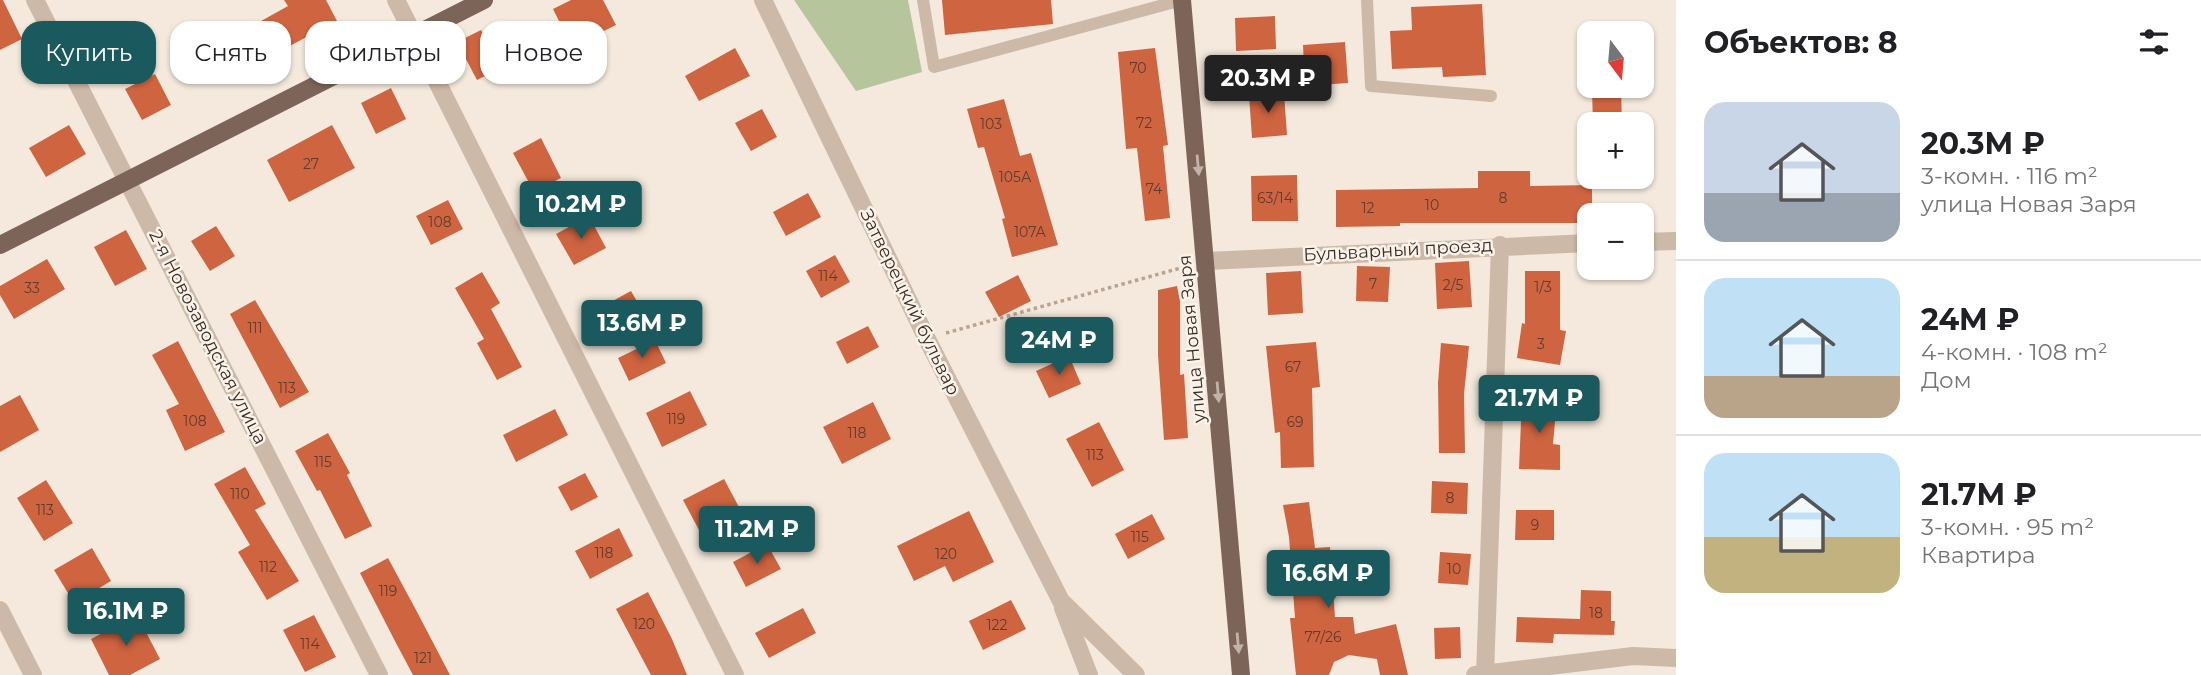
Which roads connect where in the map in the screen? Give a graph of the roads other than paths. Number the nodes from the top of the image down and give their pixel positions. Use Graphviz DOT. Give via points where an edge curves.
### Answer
graph roads {
  1 [pos="35,0"];
  2 [pos="396,0"];
  3 [pos="484,0"];
  4 [pos="763,0"];
  5 [pos="923,0"];
  6 [pos="1182,0"];
  7 [pos="1367,0"];
  8 [pos="1127,7"];
  9 [pos="407,21"];
  10 [pos="442,21"];
  11 [pos="317,84"];
  12 [pos="439,84"];
  13 [pos="1491,96"];
  14 [pos="128,180"];
  15 [pos="1676,241"];
  16 [pos="1654,242"];
  17 [pos="1577,243"];
  18 [pos="0,245"];
  19 [pos="1500,245"];
  20 [pos="1207,261"];
  21 [pos="1061,601"];
  22 [pos="0,610"];
  23 [pos="1676,658"];
  24 [pos="1482,674"];
  25 [pos="33,675"];
  26 [pos="379,675"];
  27 [pos="735,675"];
  28 [pos="1089,675"];
  29 [pos="1136,675"];
  30 [pos="1241,675"];
  1 -- 14 [label="street, 2-я Новозаводская улица"];
  2 -- 9 [label="street"];
  3 -- 10 [label="main road"];
  4 -- 21 [label="street, Затверецкий бульвар" via="927,339"];
  5 -- 8 [label="lane" via="934,67"];
  6 -- 8 [label="lane"];
  6 -- 20 [label="main road, улица Новая Заря, one-way"];
  7 -- 13 [label="lane" via="1370,86"];
  11 -- 14 [label="main road"];
  12 -- 27 [label="street"];
  14 -- 18 [label="main road"];
  14 -- 26 [label="street, 2-я Новозаводская улица"];
  15 -- 16 [label="street"];
  17 -- 19 [label="street, Бульварный проезд"];
  19 -- 20 [label="street, Бульварный проезд"];
  19 -- 24 [label="street"];
  20 -- 30 [label="main road, улица Новая Заря, one-way"];
  21 -- 28 [label="street, Затверецкий бульвар"];
  21 -- 29 [label="street, Затверецкий бульвар"];
  22 -- 25 [label="street"];
  23 -- 24 [label="street" via="1633,656"];
}
